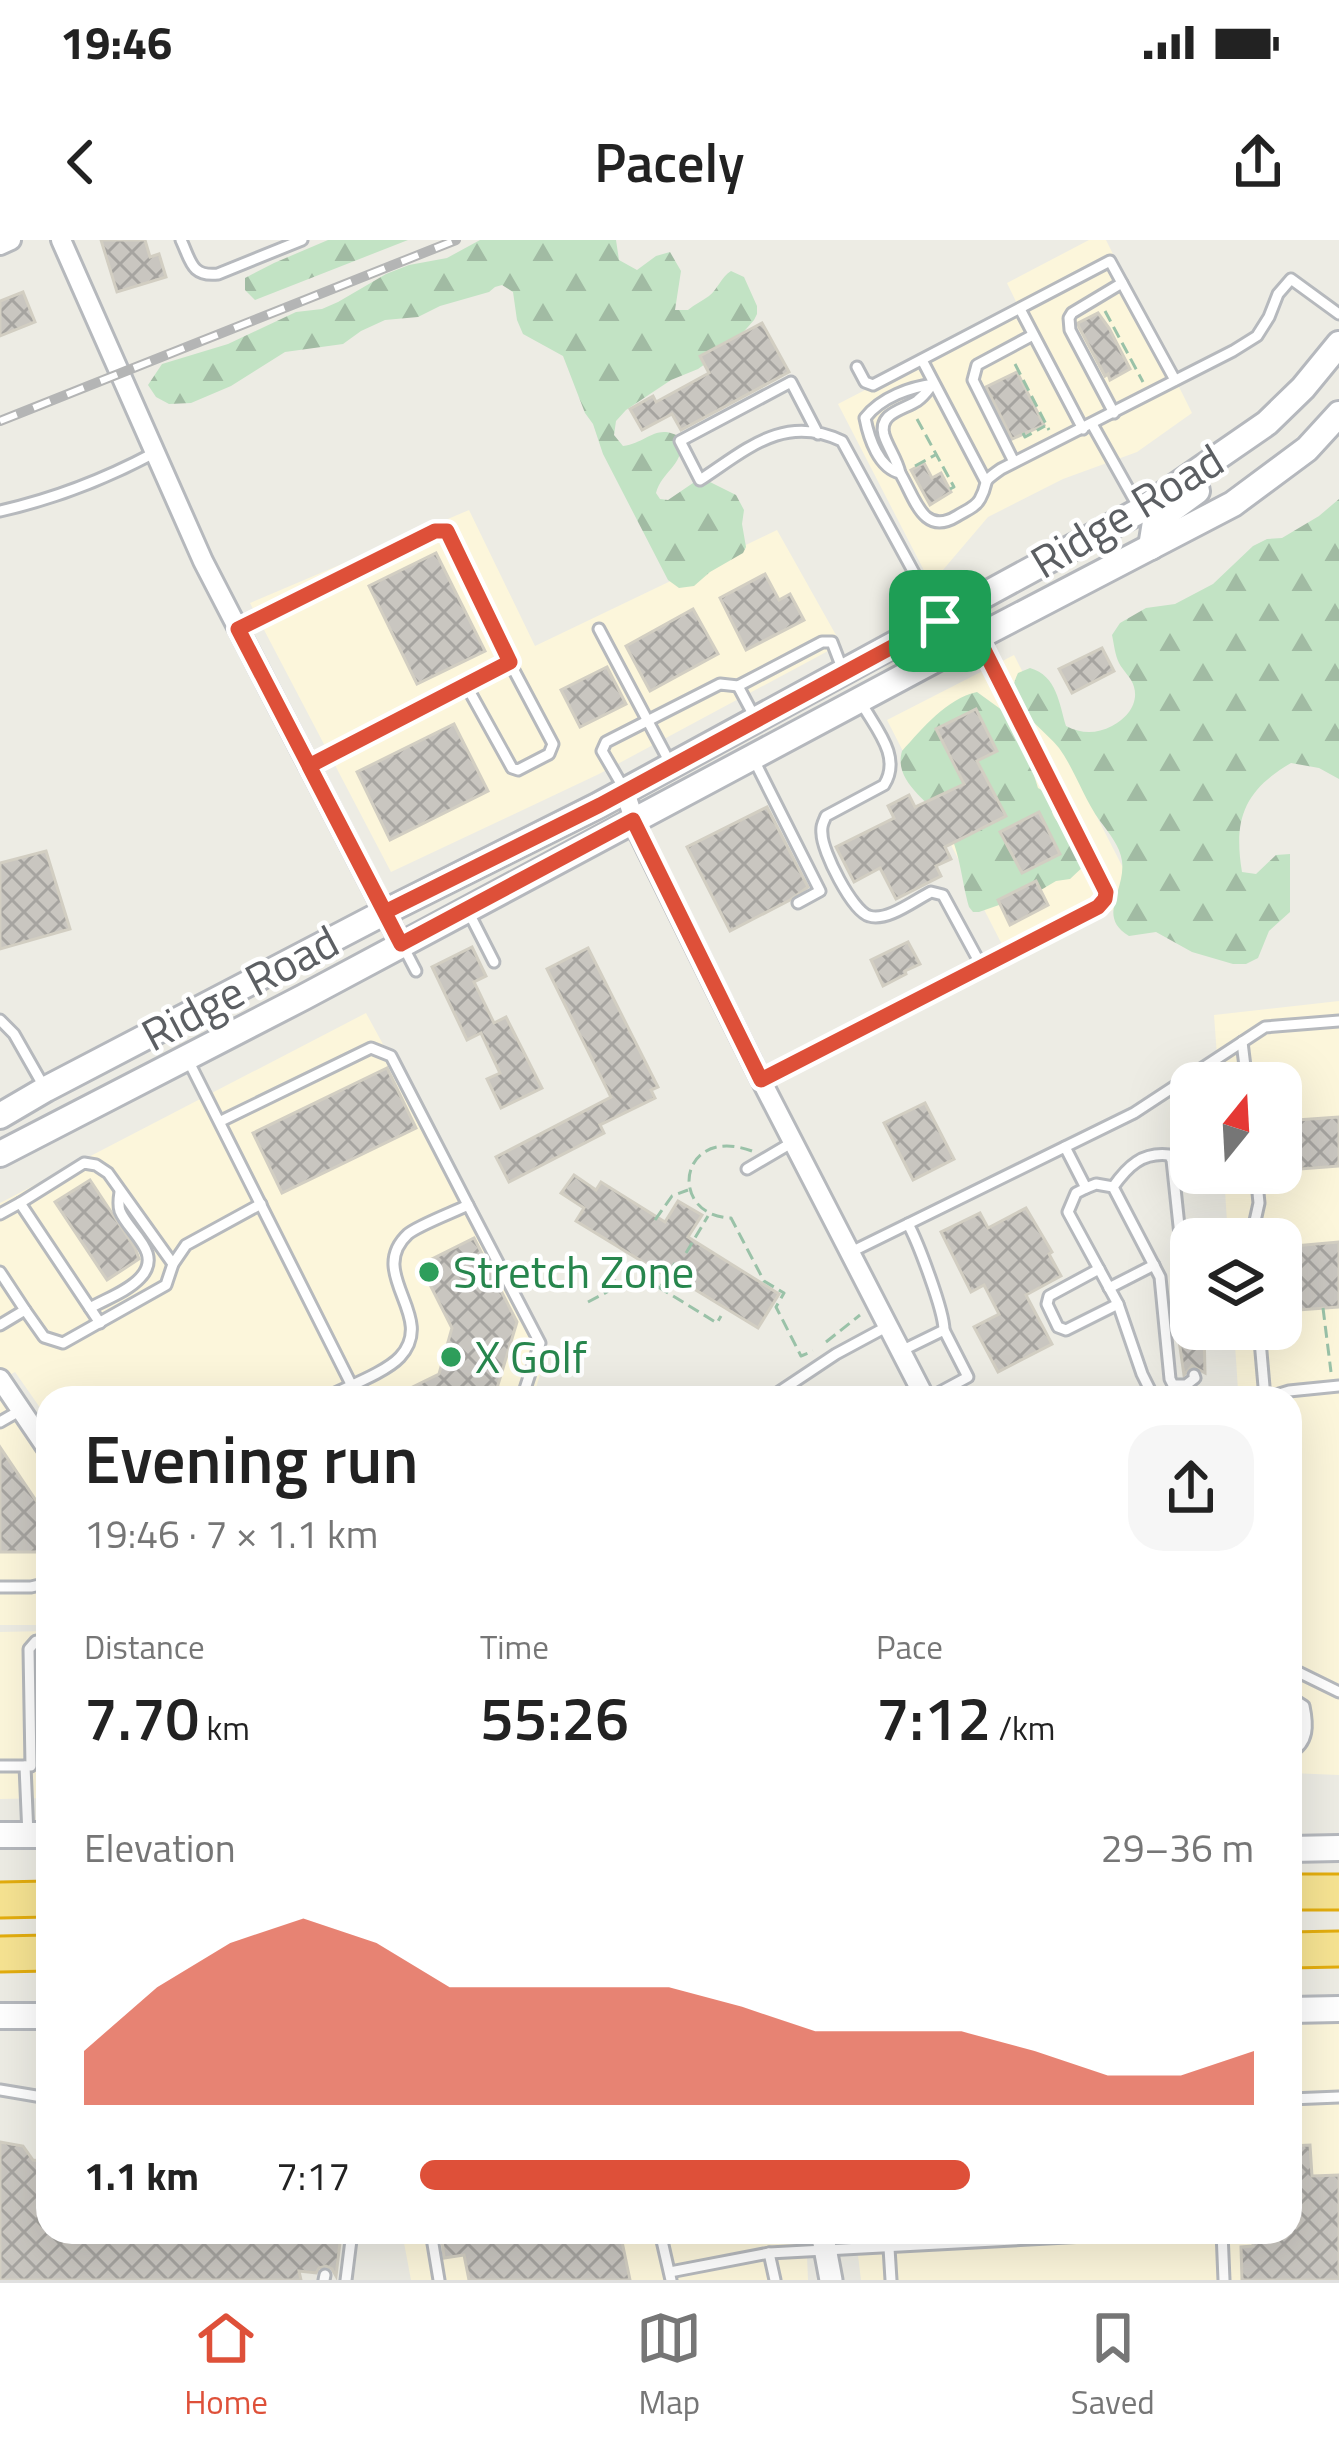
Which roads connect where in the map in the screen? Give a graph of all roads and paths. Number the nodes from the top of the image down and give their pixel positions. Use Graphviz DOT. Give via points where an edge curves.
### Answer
graph roads {
  1 [pos="11,240"];
  2 [pos="61,240"];
  3 [pos="181,240"];
  4 [pos="302,240"];
  5 [pos="0,244"];
  6 [pos="1122,283"];
  7 [pos="1020,309"];
  8 [pos="1105,311"];
  9 [pos="1339,314"];
  10 [pos="1033,335"];
  11 [pos="1339,344"];
  12 [pos="1007,349"];
  13 [pos="922,360"];
  14 [pos="857,367"];
  15 [pos="1175,380"];
  16 [pos="933,385"];
  17 [pos="1150,394"];
  18 [pos="912,410"];
  19 [pos="1114,413"];
  20 [pos="1339,414"];
  21 [pos="1267,423"];
  22 [pos="1046,425"];
  23 [pos="1088,426"];
  24 [pos="1023,433"];
  25 [pos="818,434"];
  26 [pos="1055,442"];
  27 [pos="154,453"];
  28 [pos="937,454"];
  29 [pos="1014,463"];
  30 [pos="902,472"];
  31 [pos="985,481"];
  32 [pos="950,489"];
  33 [pos="1141,510"];
  34 [pos="0,511"];
  35 [pos="1150,548"];
  36 [pos="951,615"];
  37 [pos="238,629"];
  38 [pos="599,629"];
  39 [pos="966,643"];
  40 [pos="510,662"];
  41 [pos="844,672"];
  42 [pos="466,685"];
  43 [pos="738,686"];
  44 [pos="859,700"];
  45 [pos="756,720"];
  46 [pos="648,722"];
  47 [pos="752,757"];
  48 [pos="309,766"];
  49 [pos="672,766"];
  50 [pos="625,792"];
  51 [pos="633,820"];
  52 [pos="798,903"];
  53 [pos="467,909"];
  54 [pos="385,912"];
  55 [pos="401,944"];
  56 [pos="494,962"];
  57 [pos="981,965"];
  58 [pos="416,971"];
  59 [pos="0,1020"];
  60 [pos="1339,1021"];
  61 [pos="1242,1042"];
  62 [pos="187,1058"];
  63 [pos="1244,1062"];
  64 [pos="761,1080"];
  65 [pos="46,1089"];
  66 [pos="0,1116"];
  67 [pos="221,1121"];
  68 [pos="793,1142"];
  69 [pos="762,1145"];
  70 [pos="1065,1147"];
  71 [pos="0,1154"];
  72 [pos="746,1169"];
  73 [pos="1113,1187"];
  74 [pos="1086,1188"];
  75 [pos="120,1189"];
  76 [pos="690,1190"];
  77 [pos="20,1203"];
  78 [pos="261,1204"];
  79 [pos="468,1204"];
  80 [pos="0,1214"];
  81 [pos="709,1214"];
  82 [pos="1178,1218"];
  83 [pos="655,1220"];
  84 [pos="908,1224"];
  85 [pos="686,1253"];
  86 [pos="850,1253"];
  87 [pos="675,1262"];
  88 [pos="173,1264"];
  89 [pos="630,1264"];
  90 [pos="1154,1265"];
  91 [pos="1099,1269"];
  92 [pos="0,1272"];
  93 [pos="615,1279"];
  94 [pos="660,1288"];
  95 [pos="1109,1288"];
  96 [pos="588,1302"];
  97 [pos="1118,1304"];
  98 [pos="90,1308"];
  99 [pos="1324,1309"];
  100 [pos="25,1310"];
  101 [pos="860,1315"];
  102 [pos="721,1316"];
  103 [pos="100,1323"];
  104 [pos="0,1325"];
  105 [pos="888,1326"];
  106 [pos="944,1330"];
  107 [pos="1261,1350"];
  108 [pos="901,1351"];
  109 [pos="1194,1375"];
  110 [pos="0,1379"];
  111 [pos="351,1384"];
  112 [pos="1339,1385"];
  113 [pos="347,1386"];
  114 [pos="526,1386"];
  115 [pos="788,1386"];
  116 [pos="920,1386"];
  117 [pos="950,1386"];
  118 [pos="1148,1386"];
  119 [pos="1264,1386"];
  120 [pos="1319,1387"];
  121 [pos="1302,1390"];
  122 [pos="21,1410"];
  123 [pos="0,1422"];
  124 [pos="36,1432"];
  125 [pos="36,1586"];
  126 [pos="0,1587"];
  127 [pos="36,1641"];
  128 [pos="1302,1674"];
  129 [pos="1339,1692"];
  130 [pos="1302,1705"];
  131 [pos="1302,1743"];
  132 [pos="0,1766"];
  133 [pos="28,1766"];
  134 [pos="36,1766"];
  135 [pos="36,1821"];
  136 [pos="0,1835"];
  137 [pos="36,1835"];
  138 [pos="1339,1848"];
  139 [pos="1302,1849"];
  140 [pos="1302,1892"];
  141 [pos="1339,1892"];
  142 [pos="36,1899"];
  143 [pos="0,1900"];
  144 [pos="1339,1949"];
  145 [pos="1302,1950"];
  146 [pos="0,1954"];
  147 [pos="36,1954"];
  148 [pos="1339,2009"];
  149 [pos="1302,2010"];
  150 [pos="0,2016"];
  151 [pos="36,2016"];
  152 [pos="0,2090"];
  153 [pos="36,2096"];
  154 [pos="1339,2097"];
  155 [pos="1302,2099"];
  156 [pos="350,2244"];
  157 [pos="433,2244"];
  158 [pos="663,2244"];
  159 [pos="813,2244"];
  160 [pos="823,2244"];
  161 [pos="866,2244"];
  162 [pos="901,2244"];
  163 [pos="1222,2244"];
  164 [pos="888,2245"];
  165 [pos="769,2253"];
  166 [pos="671,2276"];
  167 [pos="346,2280"];
  168 [pos="439,2280"];
  169 [pos="776,2280"];
  170 [pos="831,2280"];
  171 [pos="891,2280"];
  172 [pos="1224,2280"];
  1 -- 5 [label="street"];
  2 -- 27 [label="street"];
  3 -- 4 [label="lane" via="203,275"];
  6 -- 7 [label="lane" via="1110,261"];
  6 -- 15 [label="lane"];
  6 -- 19 [label="lane" via="1069,319"];
  7 -- 10 [label="lane"];
  7 -- 13 [label="lane"];
  8 -- 17 [label="path"];
  9 -- 15 [label="lane" via="1291,278 1257,336"];
  10 -- 12 [label="lane"];
  10 -- 23 [label="lane"];
  11 -- 21 [label="main road, Ridge Road"];
  12 -- 22 [label="path"];
  12 -- 29 [label="lane" via="977,365 973,380"];
  13 -- 14 [label="lane" via="873,386"];
  13 -- 16 [label="lane"];
  15 -- 17 [label="lane"];
  16 -- 30 [label="lane" via="883,424"];
  16 -- 30 [label="lane" via="916,385 866,418 885,466"];
  16 -- 31 [label="lane"];
  17 -- 19 [label="lane"];
  18 -- 28 [label="path"];
  19 -- 23 [label="lane"];
  20 -- 35 [label="main road, Ridge Road" via="1233,505"];
  21 -- 33 [label="main road, Ridge Road"];
  21 -- 35 [label="main road" via="1236,462 1159,518"];
  22 -- 24 [label="path"];
  22 -- 26 [label="path"];
  23 -- 26 [label="lane"];
  23 -- 33 [label="lane"];
  25 -- 25 [label="lane" via="790,382 680,441 700,480 769,435"];
  25 -- 36 [label="lane" via="842,441"];
  26 -- 29 [label="lane"];
  27 -- 34 [label="lane" via="55,497"];
  27 -- 37 [label="street"];
  28 -- 30 [label="path"];
  28 -- 32 [label="path"];
  29 -- 31 [label="lane"];
  30 -- 31 [label="lane" via="927,520 937,524 977,504"];
  33 -- 36 [label="main road, Ridge Road"];
  35 -- 39 [label="main road, Ridge Road"];
  36 -- 39 [label="street"];
  36 -- 41 [label="main road, Ridge Road"];
  37 -- 40 [label="lane" via="442,530"];
  37 -- 48 [label="street"];
  38 -- 46 [label="lane"];
  39 -- 44 [label="main road, Ridge Road"];
  39 -- 57 [label="lane" via="1106,892 1098,907"];
  40 -- 42 [label="lane"];
  40 -- 42 [label="lane" via="554,744 549,754 512,768"];
  41 -- 43 [label="lane" via="827,640"];
  41 -- 45 [label="main road, Ridge Road"];
  42 -- 48 [label="lane"];
  43 -- 45 [label="lane"];
  43 -- 46 [label="lane" via="720,684"];
  44 -- 47 [label="main road, Ridge Road"];
  44 -- 57 [label="lane" via="892,769 884,785 826,816 822,842 852,904 868,916 931,892 943,895"];
  45 -- 49 [label="main road, Ridge Road"];
  46 -- 49 [label="lane"];
  46 -- 50 [label="lane" via="602,747"];
  47 -- 51 [label="main road, Ridge Road"];
  47 -- 52 [label="lane" via="820,891"];
  48 -- 54 [label="street"];
  49 -- 50 [label="main road, Ridge Road"];
  50 -- 51 [label="street"];
  50 -- 54 [label="main road, Ridge Road"];
  51 -- 53 [label="main road, Ridge Road"];
  51 -- 64 [label="street"];
  53 -- 55 [label="main road, Ridge Road"];
  53 -- 56 [label="lane"];
  54 -- 55 [label="street"];
  54 -- 65 [label="main road, Ridge Road"];
  55 -- 58 [label="lane"];
  55 -- 62 [label="main road, Ridge Road"];
  57 -- 64 [label="lane"];
  59 -- 65 [label="lane"];
  60 -- 61 [label="lane" via="1265,1027"];
  61 -- 63 [label="lane"];
  61 -- 70 [label="lane"];
  62 -- 67 [label="lane"];
  62 -- 71 [label="main road, Ridge Road"];
  64 -- 68 [label="street"];
  65 -- 66 [label="main road, Ridge Road"];
  67 -- 78 [label="lane"];
  67 -- 79 [label="lane" via="371,1048 392,1057"];
  68 -- 72 [label="lane"];
  68 -- 86 [label="street"];
  69 -- 76 [label="path" via="706,1150"];
  70 -- 74 [label="lane"];
  70 -- 84 [label="lane"];
  73 -- 74 [label="lane"];
  73 -- 82 [label="lane" via="1137,1160 1169,1155"];
  73 -- 90 [label="lane"];
  74 -- 91 [label="lane" via="1068,1211"];
  75 -- 77 [label="lane" via="84,1163"];
  75 -- 88 [label="lane"];
  75 -- 98 [label="lane" via="118,1208 148,1250 148,1264 136,1282"];
  76 -- 81 [label="path"];
  76 -- 83 [label="path" via="672,1196"];
  77 -- 80 [label="lane"];
  77 -- 98 [label="lane"];
  78 -- 88 [label="lane" via="186,1246"];
  78 -- 111 [label="lane"];
  79 -- 111 [label="lane" via="408,1234 394,1257 394,1280 410,1311 408,1345 397,1360"];
  79 -- 114 [label="lane" via="540,1343"];
  81 -- 85 [label="path"];
  81 -- 101 [label="path" via="731,1218 764,1281 784,1293 776,1307 802,1356"];
  84 -- 86 [label="lane"];
  84 -- 106 [label="lane"];
  86 -- 105 [label="street"];
  87 -- 94 [label="path"];
  88 -- 103 [label="lane" via="166,1285"];
  89 -- 94 [label="path"];
  90 -- 95 [label="lane"];
  90 -- 109 [label="lane" via="1170,1379 1186,1385"];
  91 -- 95 [label="lane"];
  91 -- 97 [label="lane" via="1049,1296 1058,1327"];
  92 -- 100 [label="lane"];
  93 -- 96 [label="path"];
  94 -- 102 [label="path" via="717,1323"];
  95 -- 97 [label="lane"];
  97 -- 118 [label="lane"];
  98 -- 103 [label="lane"];
  99 -- 120 [label="path" via="1331,1374"];
  100 -- 103 [label="lane" via="44,1336 63,1343"];
  100 -- 104 [label="lane"];
  105 -- 108 [label="street"];
  105 -- 115 [label="lane"];
  106 -- 108 [label="lane"];
  106 -- 117 [label="lane" via="968,1377"];
  107 -- 119 [label="lane"];
  108 -- 116 [label="street"];
  110 -- 122 [label="street"];
  111 -- 113 [label="lane"];
  112 -- 120 [label="lane"];
  120 -- 121 [label="lane"];
  122 -- 123 [label="lane"];
  122 -- 124 [label="street"];
  125 -- 126 [label="lane"];
  127 -- 133 [label="lane" via="29,1649"];
  128 -- 129 [label="lane"];
  130 -- 131 [label="lane"];
  132 -- 133 [label="lane"];
  133 -- 134 [label="lane"];
  133 -- 135 [label="lane"];
  136 -- 137 [label="main road"];
  138 -- 139 [label="main road"];
  140 -- 141 [label="highway"];
  142 -- 143 [label="highway"];
  144 -- 145 [label="highway"];
  146 -- 147 [label="highway"];
  148 -- 149 [label="main road"];
  150 -- 151 [label="main road"];
  152 -- 153 [label="lane"];
  154 -- 155 [label="lane"];
  156 -- 167 [label="lane"];
  157 -- 168 [label="lane"];
  158 -- 166 [label="lane"];
  159 -- 165 [label="lane"];
  160 -- 170 [label="street"];
  161 -- 164 [label="lane"];
  162 -- 164 [label="lane"];
  163 -- 172 [label="lane"];
  164 -- 171 [label="lane"];
  165 -- 166 [label="lane"];
  165 -- 169 [label="lane"];
}
